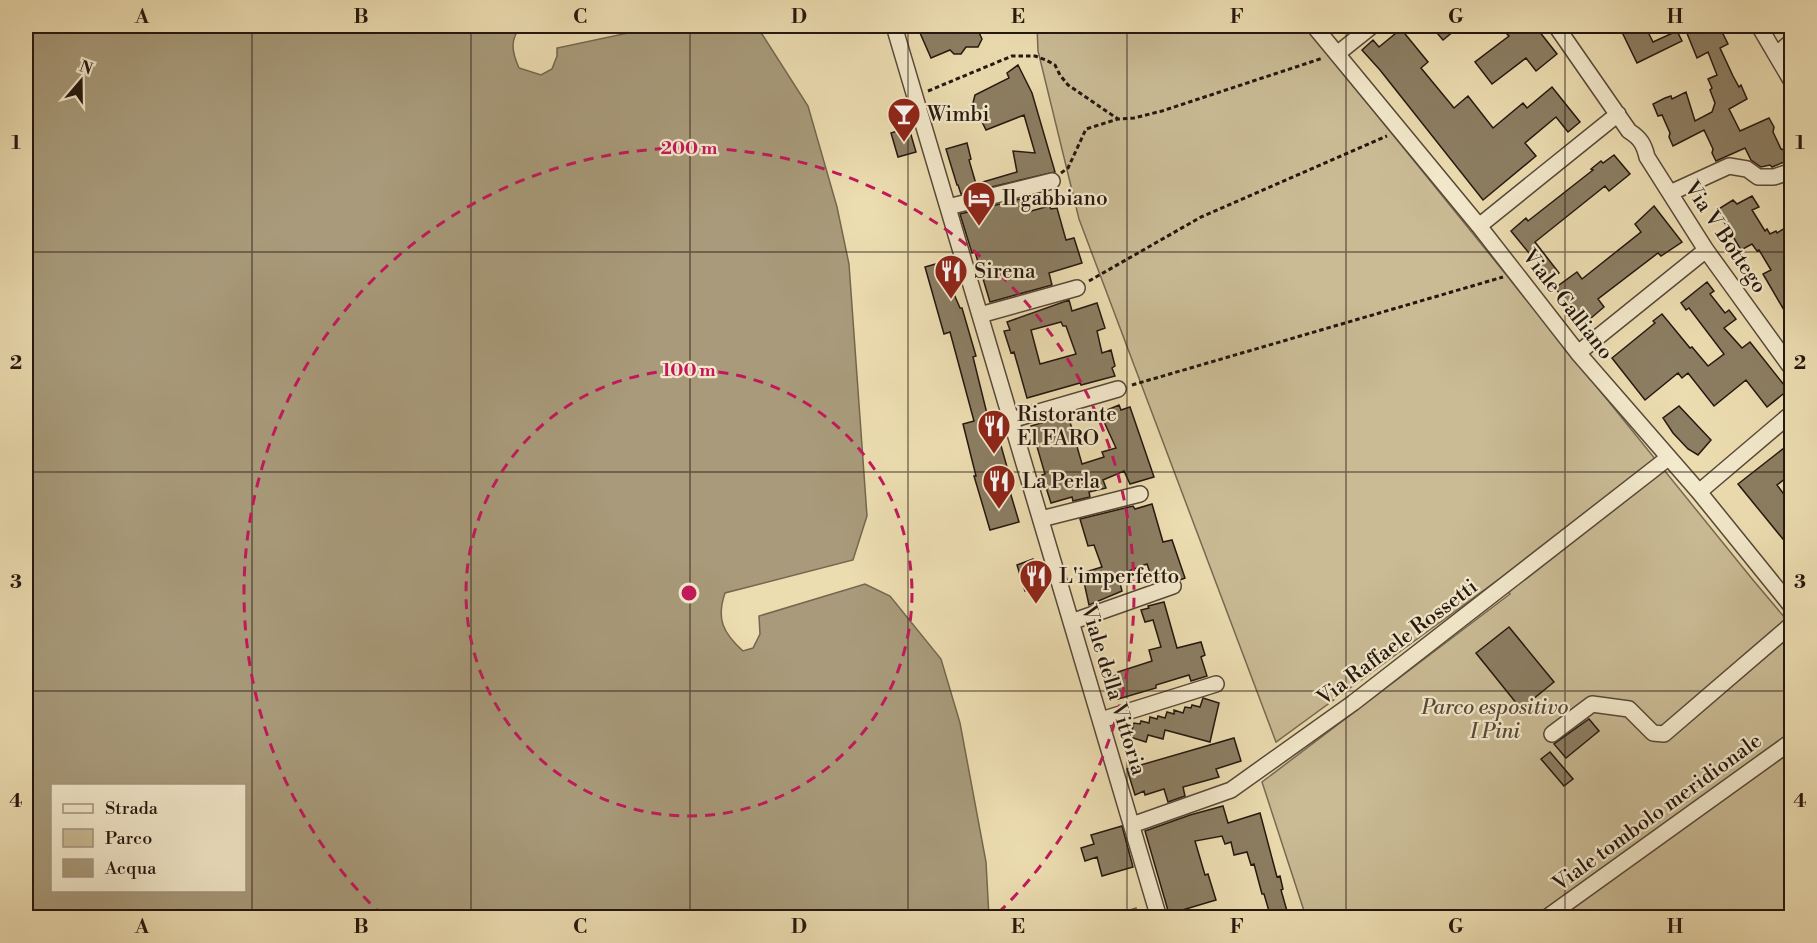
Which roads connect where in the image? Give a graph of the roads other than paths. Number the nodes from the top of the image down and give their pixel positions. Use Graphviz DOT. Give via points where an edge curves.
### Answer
graph roads {
  1 [pos="894,26"];
  2 [pos="1314,26"];
  3 [pos="1372,26"];
  4 [pos="1556,26"];
  5 [pos="1759,26"];
  6 [pos="1791,41"];
  7 [pos="1336,54"];
  8 [pos="1776,55"];
  9 [pos="1791,82"];
  10 [pos="1618,114"];
  11 [pos="1791,171"];
  12 [pos="1052,181"];
  13 [pos="1670,193"];
  14 [pos="948,207"];
  15 [pos="1479,226"];
  16 [pos="1706,250"];
  17 [pos="1077,288"];
  18 [pos="980,315"];
  19 [pos="1578,353"];
  20 [pos="1791,369"];
  21 [pos="1118,389"];
  22 [pos="1791,413"];
  23 [pos="1011,420"];
  24 [pos="1668,458"];
  25 [pos="1699,492"];
  26 [pos="1140,494"];
  27 [pos="1041,519"];
  28 [pos="1173,586"];
  29 [pos="1791,607"];
  30 [pos="1071,622"];
  31 [pos="1791,624"];
  32 [pos="1216,684"];
  33 [pos="1101,720"];
  34 [pos="1552,734"];
  35 [pos="1791,741"];
  36 [pos="1132,825"];
  37 [pos="1159,918"];
  38 [pos="1546,918"];
  1 -- 14 [label="street, Viale della Vittoria"];
  2 -- 7 [label="street, Viale Galliano"];
  3 -- 7 [label="street"];
  4 -- 10 [label="street, Via V Bottego"];
  5 -- 8 [label="street"];
  6 -- 8 [label="street"];
  7 -- 15 [label="street, Viale Galliano"];
  8 -- 9 [label="street"];
  10 -- 13 [label="street, Via V Bottego" via="1629,131 1640,138"];
  10 -- 15 [label="street"];
  11 -- 13 [label="street" via="1758,177 1747,169 1729,166"];
  12 -- 14 [label="street"];
  13 -- 16 [label="street, Via V Bottego"];
  14 -- 18 [label="street, Viale della Vittoria"];
  15 -- 19 [label="street, Viale Galliano"];
  16 -- 19 [label="street"];
  16 -- 20 [label="street, Via V Bottego"];
  17 -- 18 [label="street"];
  18 -- 23 [label="street, Viale della Vittoria"];
  19 -- 24 [label="street, Viale Galliano"];
  21 -- 23 [label="street"];
  22 -- 25 [label="street"];
  23 -- 27 [label="street, Viale della Vittoria"];
  24 -- 25 [label="street, Viale Galliano"];
  24 -- 36 [label="street, Via Raffaele Rossetti" via="1358,708 1231,790"];
  25 -- 29 [label="street, Viale Galliano"];
  26 -- 27 [label="street"];
  27 -- 30 [label="street, Viale della Vittoria"];
  28 -- 30 [label="street"];
  30 -- 33 [label="street, Viale della Vittoria"];
  31 -- 34 [label="street" via="1664,734 1653,733 1629,709 1592,704"];
  32 -- 33 [label="street"];
  33 -- 36 [label="street, Viale della Vittoria"];
  35 -- 38 [label="street, Viale tombolo meridionale"];
  36 -- 37 [label="street, Viale della Vittoria"];
}
